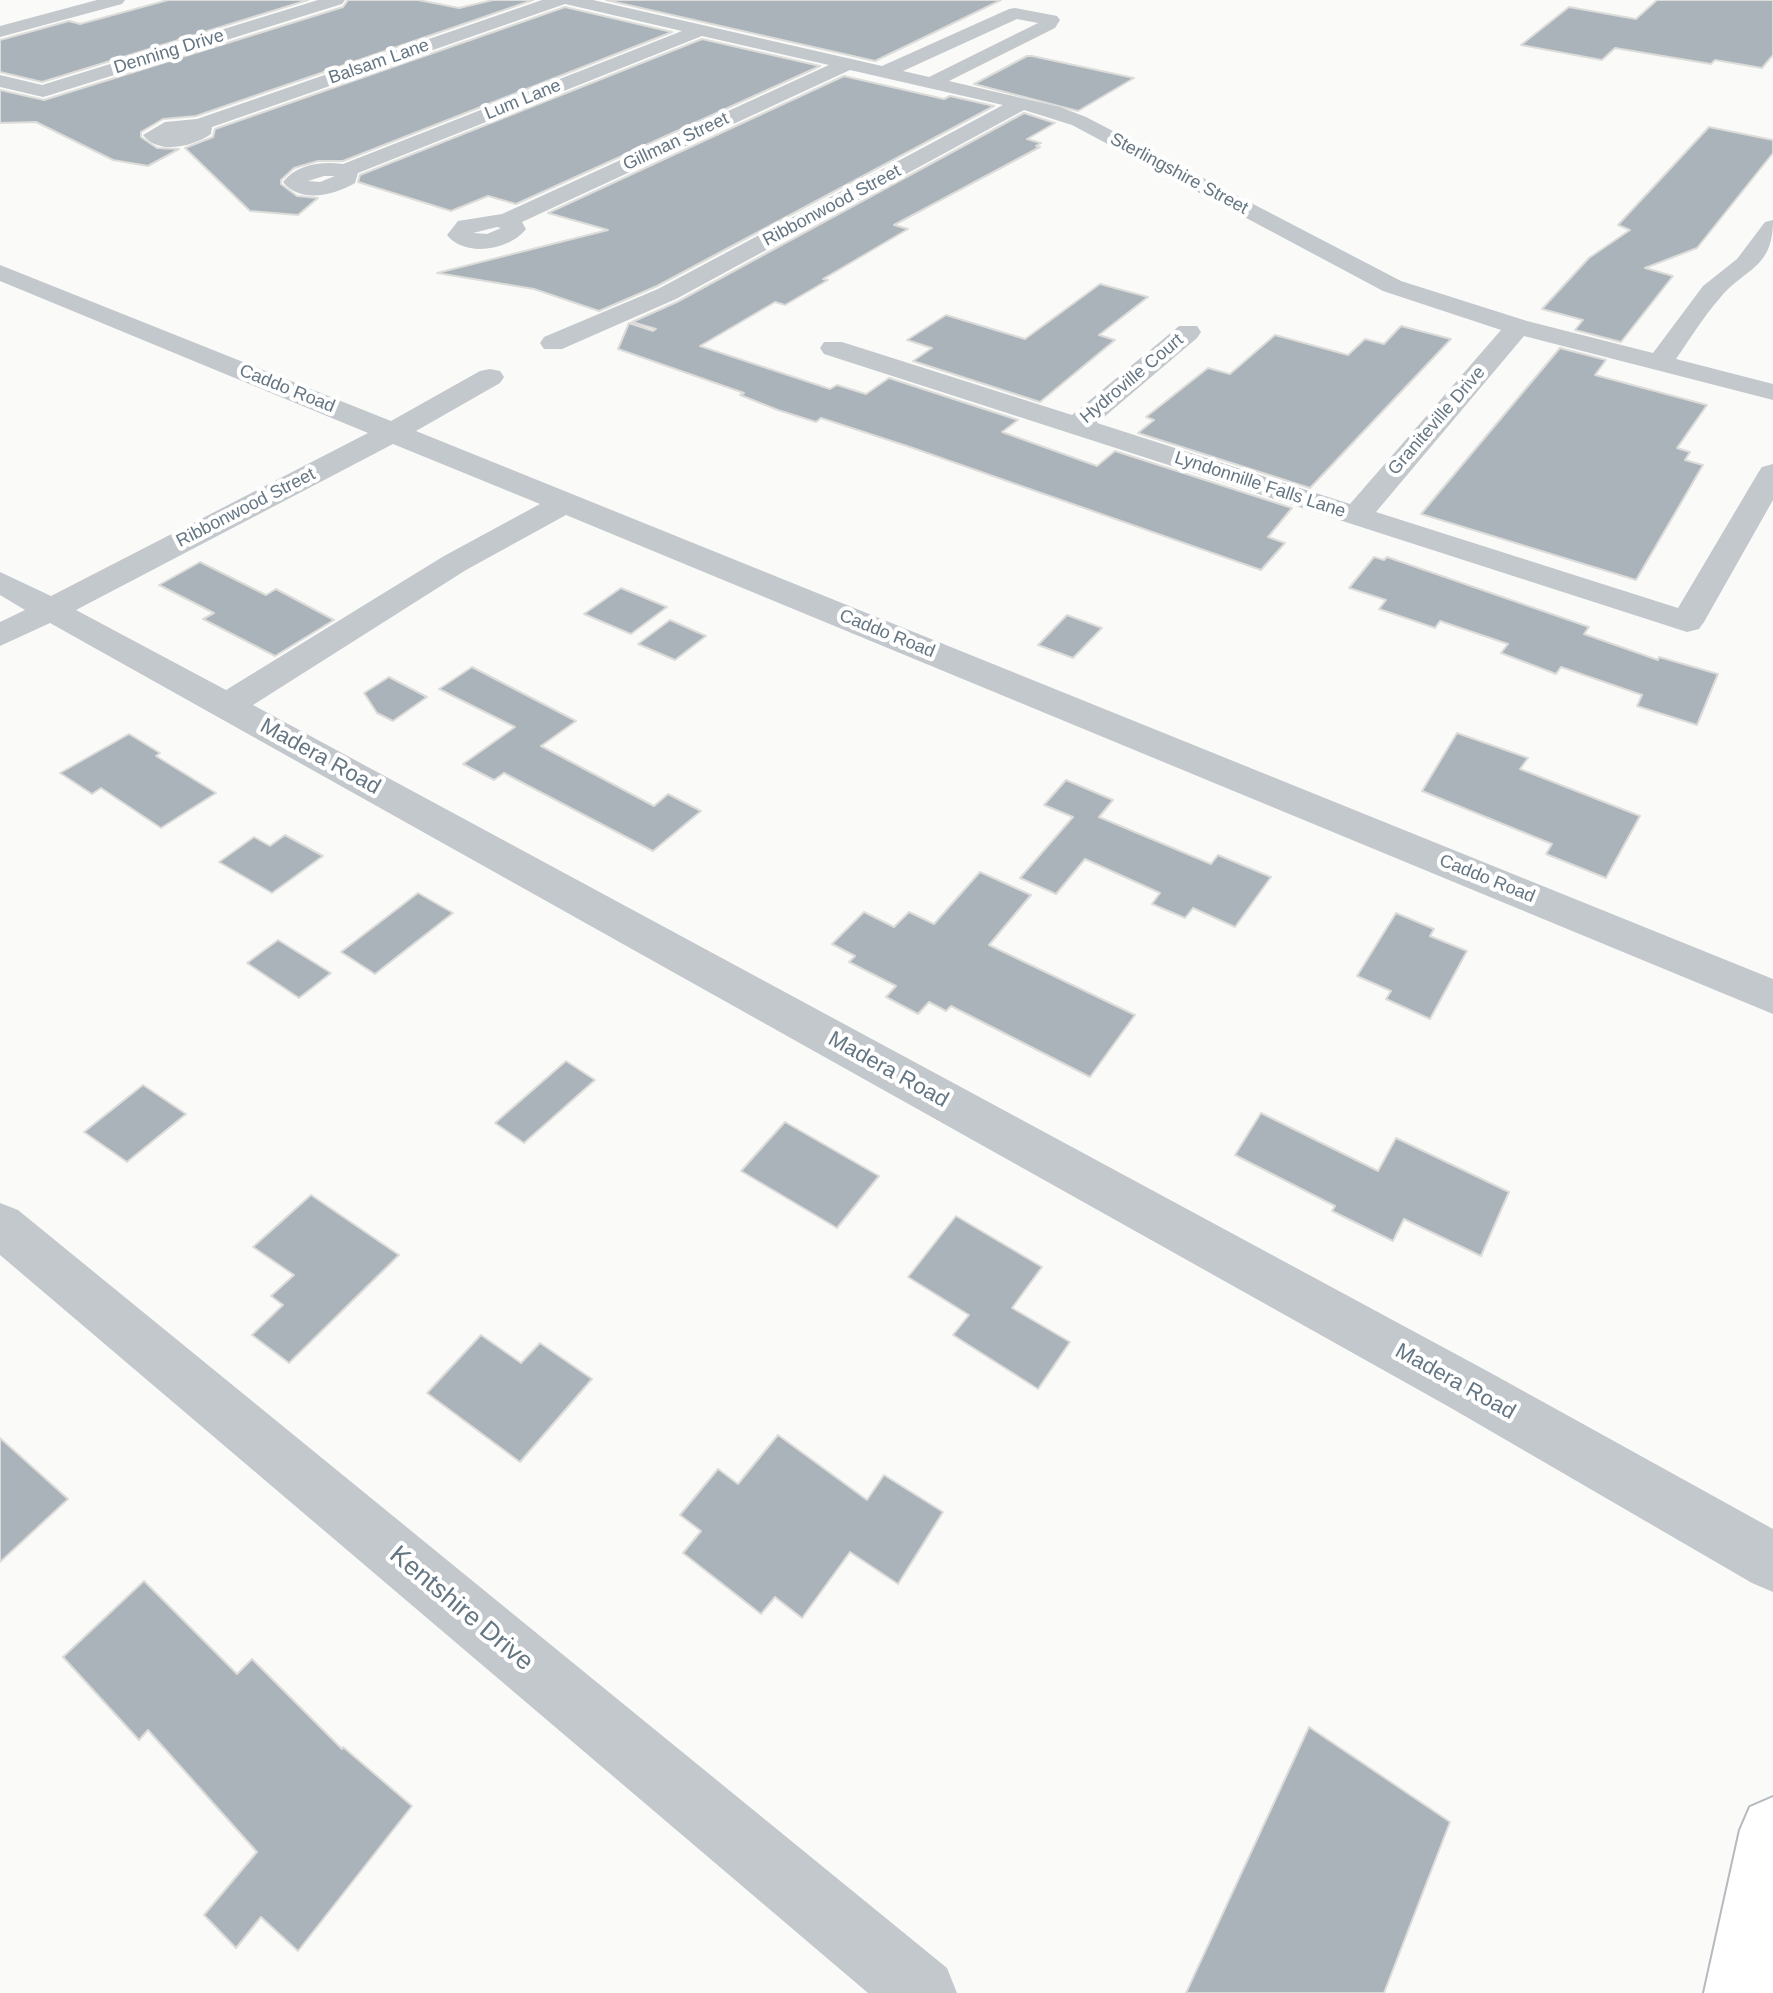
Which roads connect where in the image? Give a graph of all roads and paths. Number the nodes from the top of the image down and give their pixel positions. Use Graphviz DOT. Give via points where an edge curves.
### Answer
graph roads {
  1 [pos="116,0"];
  2 [pos="336,0"];
  3 [pos="559,0"];
  4 [pos="570,0"];
  5 [pos="701,30"];
  6 [pos="0,32"];
  7 [pos="960,38"];
  8 [pos="1003,47"];
  9 [pos="847,64"];
  10 [pos="885,72"];
  11 [pos="0,81"];
  12 [pos="931,83"];
  13 [pos="1022,103"];
  14 [pos="199,125"];
  15 [pos="345,171"];
  16 [pos="506,221"];
  17 [pos="1773,227"];
  18 [pos="1764,254"];
  19 [pos="0,272"];
  20 [pos="1518,327"];
  21 [pos="1188,332"];
  22 [pos="553,343"];
  23 [pos="833,348"];
  24 [pos="1659,363"];
  25 [pos="490,377"];
  26 [pos="1773,392"];
  27 [pos="1076,426"];
  28 [pos="393,432"];
  29 [pos="1773,473"];
  30 [pos="565,503"];
  31 [pos="1356,516"];
  32 [pos="0,582"];
  33 [pos="51,609"];
  34 [pos="0,636"];
  35 [pos="226,706"];
  36 [pos="1773,997"];
  37 [pos="0,1225"];
  38 [pos="1773,1562"];
  39 [pos="1773,1830"];
  40 [pos="922,1993"];
  41 [pos="1739,1993"];
  1 -- 6 [label="street"];
  2 -- 11 [label="street, Denning Drive" via="43,91"];
  3 -- 14 [label="street, Balsam Lane"];
  4 -- 5 [label="street, Sterlingshire Street"];
  5 -- 9 [label="street, Sterlingshire Street"];
  5 -- 15 [label="street, Lum Lane"];
  7 -- 8 [label="street"];
  7 -- 8 [label="street" via="1015,13 1051,20"];
  7 -- 10 [label="street"];
  8 -- 12 [label="street"];
  9 -- 10 [label="street, Sterlingshire Street"];
  9 -- 16 [label="street, Gillman Street"];
  10 -- 12 [label="street, Sterlingshire Street"];
  12 -- 13 [label="street, Sterlingshire Street"];
  13 -- 20 [label="street, Sterlingshire Street" via="1079,121 1392,286"];
  13 -- 22 [label="street, Ribbonwood Street" via="667,294"];
  17 -- 18 [label="street"];
  18 -- 24 [label="street" via="1712,291"];
  19 -- 28 [label="street, Caddo Road"];
  20 -- 24 [label="street, Sterlingshire Street"];
  20 -- 31 [label="street, Graniteville Drive"];
  21 -- 27 [label="street, Hydroville Court"];
  23 -- 27 [label="street, Lyndonnille Falls Lane"];
  24 -- 26 [label="street, Sterlingshire Street"];
  25 -- 28 [label="street, Ribbonwood Street"];
  27 -- 31 [label="street, Lyndonnille Falls Lane"];
  28 -- 30 [label="street, Caddo Road"];
  28 -- 33 [label="street, Ribbonwood Street"];
  29 -- 31 [label="street, Lyndonnille Falls Lane" via="1687,622"];
  30 -- 35 [label="street" via="455,563"];
  30 -- 36 [label="street, Caddo Road"];
  32 -- 33 [label="street, Madera Road"];
  33 -- 34 [label="street, Ribbonwood Street"];
  33 -- 35 [label="street, Madera Road"];
  35 -- 38 [label="street, Madera Road" via="1456,1382"];
  37 -- 40 [label="street, Kentshire Drive"];
  39 -- 41 [label="main road"];
}
